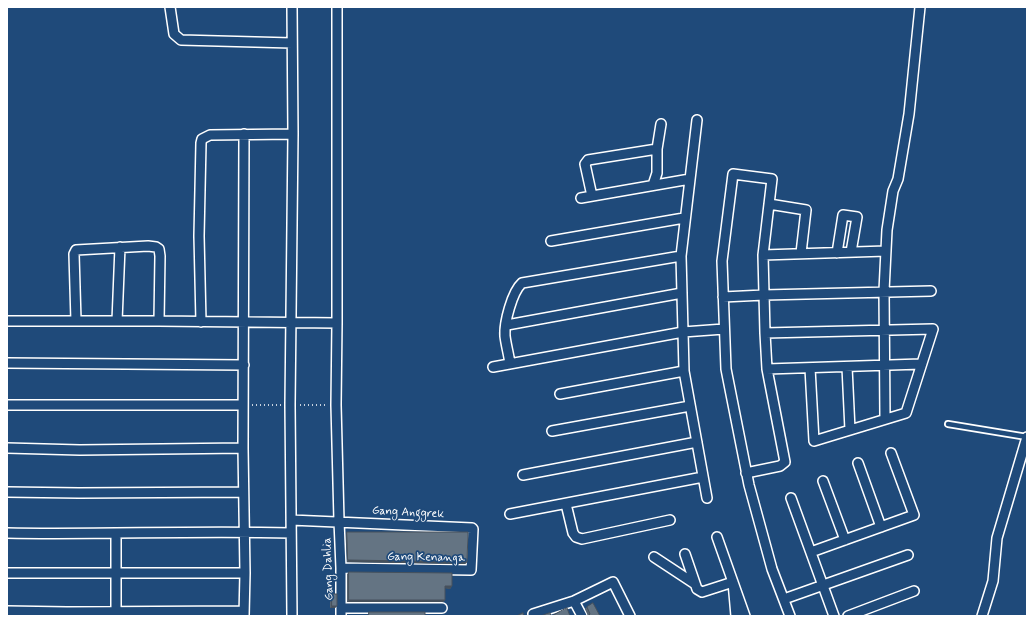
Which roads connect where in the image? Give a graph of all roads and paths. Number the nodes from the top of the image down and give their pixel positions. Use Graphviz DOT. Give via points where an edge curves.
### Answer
graph roads {
  1 [pos="170,7"];
  2 [pos="292,7"];
  3 [pos="337,7"];
  4 [pos="920,7"];
  5 [pos="292,43"];
  6 [pos="697,120"];
  7 [pos="661,124"];
  8 [pos="244,134"];
  9 [pos="294,134"];
  10 [pos="657,149"];
  11 [pos="656,173"];
  12 [pos="686,180"];
  13 [pos="653,185"];
  14 [pos="592,196"];
  15 [pos="581,198"];
  16 [pos="769,204"];
  17 [pos="684,218"];
  18 [pos="552,241"];
  19 [pos="120,248"];
  20 [pos="886,251"];
  21 [pos="851,252"];
  22 [pos="801,253"];
  23 [pos="837,253"];
  24 [pos="763,255"];
  25 [pos="681,256"];
  26 [pos="884,291"];
  27 [pos="931,291"];
  28 [pos="682,293"];
  29 [pos="764,295"];
  30 [pos="723,297"];
  31 [pos="7,321"];
  32 [pos="76,321"];
  33 [pos="159,321"];
  34 [pos="117,322"];
  35 [pos="201,322"];
  36 [pos="244,322"];
  37 [pos="291,322"];
  38 [pos="337,323"];
  39 [pos="507,325"];
  40 [pos="724,329"];
  41 [pos="884,330"];
  42 [pos="682,332"];
  43 [pos="765,333"];
  44 [pos="7,363"];
  45 [pos="510,364"];
  46 [pos="922,364"];
  47 [pos="244,365"];
  48 [pos="847,366"];
  49 [pos="884,366"];
  50 [pos="493,368"];
  51 [pos="810,368"];
  52 [pos="767,369"];
  53 [pos="684,371"];
  54 [pos="560,394"];
  55 [pos="243,405"];
  56 [pos="7,406"];
  57 [pos="690,406"];
  58 [pos="885,419"];
  59 [pos="948,424"];
  60 [pos="850,430"];
  61 [pos="552,431"];
  62 [pos="1027,437"];
  63 [pos="697,442"];
  64 [pos="7,448"];
  65 [pos="243,448"];
  66 [pos="891,453"];
  67 [pos="858,464"];
  68 [pos="746,473"];
  69 [pos="523,475"];
  70 [pos="703,477"];
  71 [pos="823,481"];
  72 [pos="7,492"];
  73 [pos="243,492"];
  74 [pos="707,498"];
  75 [pos="791,498"];
  76 [pos="566,504"];
  77 [pos="510,514"];
  78 [pos="291,520"];
  79 [pos="670,520"];
  80 [pos="339,521"];
  81 [pos="881,527"];
  82 [pos="474,531"];
  83 [pos="244,532"];
  84 [pos="7,533"];
  85 [pos="291,533"];
  86 [pos="116,534"];
  87 [pos="718,537"];
  88 [pos="845,540"];
  89 [pos="811,552"];
  90 [pos="686,554"];
  91 [pos="908,555"];
  92 [pos="654,557"];
  93 [pos="341,568"];
  94 [pos="7,573"];
  95 [pos="245,573"];
  96 [pos="116,574"];
  97 [pos="733,582"];
  98 [pos="695,584"];
  99 [pos="823,585"];
  100 [pos="914,591"];
  101 [pos="784,599"];
  102 [pos="574,601"];
  103 [pos="442,608"];
  104 [pos="7,611"];
  105 [pos="342,612"];
  106 [pos="244,613"];
  107 [pos="67,614"];
  108 [pos="116,614"];
  109 [pos="292,616"];
  110 [pos="534,616"];
  111 [pos="582,616"];
  112 [pos="630,616"];
  113 [pos="736,616"];
  114 [pos="745,616"];
  115 [pos="790,616"];
  116 [pos="834,616"];
  117 [pos="848,616"];
  118 [pos="982,616"];
  1 -- 5 [label="street" via="174,34 180,40"];
  2 -- 5 [label="street"];
  3 -- 38 [label="street, Gang Dahlia"];
  4 -- 20 [label="street" via="909,114 898,179 893,191"];
  5 -- 9 [label="street"];
  6 -- 12 [label="street"];
  7 -- 10 [label="street"];
  8 -- 9 [label="street"];
  8 -- 35 [label="street" via="210,135 202,139 201,143"];
  8 -- 36 [label="street"];
  9 -- 37 [label="street"];
  10 -- 11 [label="street"];
  10 -- 14 [label="street" via="588,160 585,164"];
  11 -- 12 [label="street"];
  11 -- 13 [label="street"];
  12 -- 13 [label="street"];
  12 -- 17 [label="street"];
  13 -- 14 [label="street"];
  14 -- 15 [label="street"];
  16 -- 22 [label="street" via="806,210"];
  16 -- 24 [label="street"];
  16 -- 30 [label="street" via="772,179 733,174 722,261"];
  17 -- 18 [label="street"];
  17 -- 25 [label="street"];
  19 -- 32 [label="street" via="76,250"];
  19 -- 33 [label="street" via="159,249"];
  19 -- 34 [label="street"];
  20 -- 21 [label="street"];
  20 -- 26 [label="street"];
  21 -- 23 [label="street"];
  21 -- 23 [label="street" via="856,217 843,215"];
  22 -- 23 [label="street"];
  22 -- 24 [label="street"];
  24 -- 29 [label="street"];
  25 -- 28 [label="street"];
  25 -- 39 [label="street" via="522,283 510,304"];
  26 -- 27 [label="street"];
  26 -- 29 [label="street"];
  26 -- 41 [label="street"];
  28 -- 39 [label="street"];
  28 -- 42 [label="street"];
  29 -- 30 [label="street"];
  29 -- 43 [label="street"];
  30 -- 40 [label="street"];
  31 -- 32 [label="street"];
  32 -- 34 [label="street"];
  33 -- 34 [label="street"];
  33 -- 35 [label="street"];
  35 -- 36 [label="street"];
  36 -- 37 [label="street"];
  36 -- 47 [label="street"];
  37 -- 38 [label="street"];
  37 -- 78 [label="street"];
  38 -- 80 [label="street, Gang Dahlia"];
  39 -- 45 [label="street" via="505,335"];
  40 -- 42 [label="street"];
  40 -- 68 [label="street" via="726,369"];
  41 -- 43 [label="street"];
  41 -- 46 [label="street" via="933,328"];
  41 -- 49 [label="street"];
  42 -- 45 [label="street"];
  42 -- 53 [label="street"];
  43 -- 52 [label="street"];
  44 -- 47 [label="street"];
  45 -- 50 [label="street"];
  46 -- 49 [label="street"];
  46 -- 58 [label="street" via="906,413"];
  47 -- 55 [label="street"];
  48 -- 49 [label="street"];
  48 -- 51 [label="street"];
  48 -- 60 [label="street"];
  49 -- 58 [label="street"];
  51 -- 52 [label="street"];
  51 -- 60 [label="street" via="814,441"];
  52 -- 68 [label="street" via="785,462 780,466"];
  53 -- 54 [label="street"];
  53 -- 57 [label="street"];
  55 -- 56 [label="street"];
  55 -- 65 [label="street"];
  57 -- 61 [label="street"];
  57 -- 63 [label="street"];
  58 -- 60 [label="street"];
  59 -- 62 [label="lane"];
  62 -- 118 [label="street" via="997,538 993,581"];
  63 -- 69 [label="street"];
  63 -- 70 [label="street"];
  64 -- 65 [label="street"];
  65 -- 73 [label="street"];
  66 -- 81 [label="street" via="914,515"];
  67 -- 81 [label="street"];
  68 -- 101 [label="street" via="769,558"];
  70 -- 74 [label="street"];
  70 -- 76 [label="street"];
  71 -- 88 [label="street"];
  72 -- 73 [label="street"];
  73 -- 83 [label="street"];
  75 -- 89 [label="street"];
  76 -- 77 [label="street"];
  76 -- 79 [label="street" via="573,534 582,539"];
  78 -- 80 [label="street, Gang Anggrek"];
  78 -- 85 [label="street"];
  80 -- 82 [label="street, Gang Anggrek" via="472,528"];
  80 -- 93 [label="street, Gang Dahlia"];
  81 -- 88 [label="street"];
  82 -- 93 [label="street, Gang Kenanga" via="472,570"];
  83 -- 85 [label="street"];
  83 -- 86 [label="street"];
  83 -- 95 [label="street"];
  84 -- 86 [label="street"];
  85 -- 109 [label="street"];
  86 -- 96 [label="street"];
  87 -- 97 [label="street"];
  88 -- 89 [label="street"];
  89 -- 99 [label="street"];
  90 -- 98 [label="street"];
  91 -- 99 [label="street"];
  92 -- 98 [label="street"];
  93 -- 105 [label="street, Gang Dahlia"];
  94 -- 96 [label="street"];
  95 -- 96 [label="street"];
  95 -- 106 [label="street"];
  96 -- 108 [label="street"];
  97 -- 98 [label="street" via="702,592"];
  97 -- 113 [label="street"];
  97 -- 114 [label="street"];
  99 -- 101 [label="street"];
  99 -- 116 [label="street"];
  100 -- 117 [label="street"];
  101 -- 115 [label="street"];
  102 -- 110 [label="street" via="533,614"];
  102 -- 111 [label="street"];
  102 -- 112 [label="street" via="613,582"];
  103 -- 105 [label="street"];
  104 -- 107 [label="street"];
  106 -- 108 [label="street"];
  107 -- 108 [label="street"];
}
